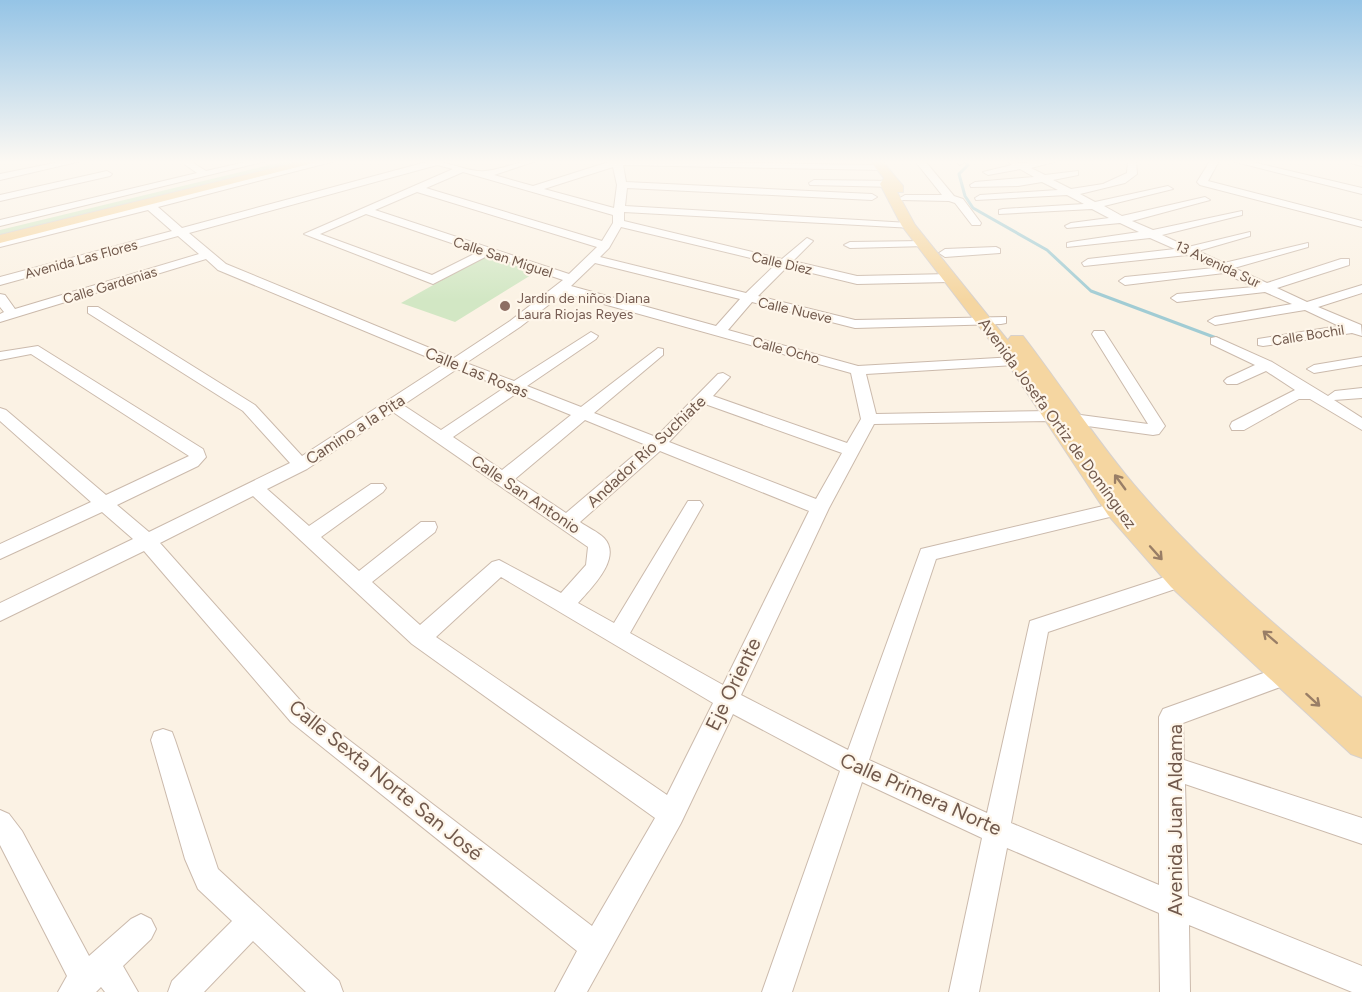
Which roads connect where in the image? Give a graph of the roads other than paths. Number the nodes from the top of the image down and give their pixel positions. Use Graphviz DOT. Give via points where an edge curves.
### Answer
graph roads {
  1 [pos="49,207"];
  2 [pos="133,207"];
  3 [pos="144,207"];
  4 [pos="152,207"];
  5 [pos="270,207"];
  6 [pos="376,207"];
  7 [pos="472,207"];
  8 [pos="593,207"];
  9 [pos="620,207"];
  10 [pos="899,207"];
  11 [pos="907,207"];
  12 [pos="964,207"];
  13 [pos="1075,207"];
  14 [pos="1097,207"];
  15 [pos="1174,207"];
  16 [pos="1298,207"];
  17 [pos="367,211"];
  18 [pos="1003,212"];
  19 [pos="1238,213"];
  20 [pos="619,215"];
  21 [pos="1121,220"];
  22 [pos="976,223"];
  23 [pos="1362,224"];
  24 [pos="0,225"];
  25 [pos="909,226"];
  26 [pos="1071,226"];
  27 [pos="181,232"];
  28 [pos="1152,234"];
  29 [pos="1246,234"];
  30 [pos="0,241"];
  31 [pos="807,241"];
  32 [pos="923,244"];
  33 [pos="850,245"];
  34 [pos="1071,245"];
  35 [pos="1304,246"];
  36 [pos="996,251"];
  37 [pos="1190,251"];
  38 [pos="488,252"];
  39 [pos="600,252"];
  40 [pos="945,253"];
  41 [pos="208,255"];
  42 [pos="1345,262"];
  43 [pos="1088,263"];
  44 [pos="783,264"];
  45 [pos="1227,268"];
  46 [pos="950,278"];
  47 [pos="1125,280"];
  48 [pos="0,281"];
  49 [pos="567,284"];
  50 [pos="1267,286"];
  51 [pos="1362,289"];
  52 [pos="752,295"];
  53 [pos="0,298"];
  54 [pos="1177,298"];
  55 [pos="1307,306"];
  56 [pos="93,310"];
  57 [pos="6,316"];
  58 [pos="989,316"];
  59 [pos="1215,321"];
  60 [pos="1359,328"];
  61 [pos="719,331"];
  62 [pos="1099,334"];
  63 [pos="591,336"];
  64 [pos="1216,341"];
  65 [pos="1263,342"];
  66 [pos="658,352"];
  67 [pos="0,356"];
  68 [pos="1015,361"];
  69 [pos="1362,361"];
  70 [pos="457,364"];
  71 [pos="1267,365"];
  72 [pos="1314,369"];
  73 [pos="858,370"];
  74 [pos="723,377"];
  75 [pos="1232,381"];
  76 [pos="516,388"];
  77 [pos="1311,393"];
  78 [pos="1362,393"];
  79 [pos="1335,396"];
  80 [pos="703,398"];
  81 [pos="392,404"];
  82 [pos="1362,411"];
  83 [pos="0,413"];
  84 [pos="581,413"];
  85 [pos="1051,416"];
  86 [pos="869,419"];
  87 [pos="1075,419"];
  88 [pos="1362,425"];
  89 [pos="1238,426"];
  90 [pos="442,437"];
  91 [pos="658,444"];
  92 [pos="852,451"];
  93 [pos="301,465"];
  94 [pos="503,479"];
  95 [pos="255,488"];
  96 [pos="377,488"];
  97 [pos="107,503"];
  98 [pos="694,505"];
  99 [pos="820,508"];
  100 [pos="1116,509"];
  101 [pos="567,523"];
  102 [pos="428,528"];
  103 [pos="308,536"];
  104 [pos="146,540"];
  105 [pos="0,552"];
  106 [pos="1180,580"];
  107 [pos="359,582"];
  108 [pos="564,604"];
  109 [pos="0,613"];
  110 [pos="618,635"];
  111 [pos="420,638"];
  112 [pos="1295,671"];
  113 [pos="726,697"];
  114 [pos="1362,716"];
  115 [pos="163,740"];
  116 [pos="1362,744"];
  117 [pos="856,766"];
  118 [pos="1172,768"];
  119 [pos="672,814"];
  120 [pos="0,823"];
  121 [pos="995,828"];
  122 [pos="1362,831"];
  123 [pos="1174,905"];
  124 [pos="252,921"];
  125 [pos="141,929"];
  126 [pos="597,948"];
  127 [pos="86,980"];
  128 [pos="1362,981"];
  129 [pos="123,992"];
  130 [pos="183,992"];
  131 [pos="328,992"];
  132 [pos="570,992"];
  133 [pos="777,992"];
  134 [pos="964,992"];
  135 [pos="1175,992"];
  1 -- 24 [label="main road"];
  2 -- 30 [label="main road"];
  3 -- 30 [label="street"];
  4 -- 27 [label="street, Calle Las Rosas"];
  5 -- 27 [label="street, Avenida Las Flores"];
  6 -- 17 [label="street"];
  7 -- 39 [label="street, Calle Nueve"];
  8 -- 20 [label="street"];
  9 -- 20 [label="street, Camino a la Pita"];
  10 -- 25 [label="main road, Avenida Josefa Ortiz de Domínguez"];
  11 -- 40 [label="main road, Avenida Josefa Ortiz de Domínguez"];
  12 -- 22 [label="street"];
  13 -- 18 [label="street"];
  14 -- 21 [label="street, 13 Avenida Sur"];
  15 -- 21 [label="street"];
  16 -- 23 [label="street"];
  17 -- 38 [label="street, Calle San Miguel"];
  17 -- 38 [label="street" via="310,234 433,280"];
  19 -- 28 [label="street"];
  20 -- 25 [label="street"];
  20 -- 39 [label="street, Camino a la Pita"];
  20 -- 44 [label="street, Calle Diez"];
  21 -- 26 [label="street"];
  21 -- 28 [label="street, 13 Avenida Sur"];
  25 -- 32 [label="main road, Avenida Josefa Ortiz de Domínguez"];
  27 -- 41 [label="street, Calle Las Rosas"];
  27 -- 48 [label="street, Avenida Las Flores"];
  28 -- 34 [label="street"];
  28 -- 37 [label="street, 13 Avenida Sur"];
  29 -- 37 [label="street"];
  31 -- 44 [label="street"];
  32 -- 33 [label="street"];
  32 -- 46 [label="main road, Avenida Josefa Ortiz de Domínguez"];
  35 -- 45 [label="street"];
  36 -- 40 [label="street"];
  37 -- 43 [label="street"];
  37 -- 45 [label="street, 13 Avenida Sur"];
  38 -- 49 [label="street, Calle San Miguel"];
  39 -- 49 [label="street, Camino a la Pita"];
  39 -- 52 [label="street, Calle Nueve"];
  40 -- 58 [label="main road, Avenida Josefa Ortiz de Domínguez"];
  41 -- 57 [label="street, Calle Gardenias"];
  41 -- 70 [label="street, Calle Las Rosas" via="222,267"];
  42 -- 50 [label="street"];
  44 -- 46 [label="street, Calle Diez" via="857,280"];
  44 -- 52 [label="street"];
  45 -- 47 [label="street"];
  45 -- 50 [label="street, 13 Avenida Sur"];
  46 -- 58 [label="main road, Avenida Josefa Ortiz de Domínguez"];
  49 -- 61 [label="street, Calle Ocho"];
  49 -- 70 [label="street, Camino a la Pita"];
  50 -- 54 [label="street"];
  50 -- 55 [label="street, 13 Avenida Sur"];
  51 -- 55 [label="street"];
  52 -- 58 [label="street, Calle Nueve" via="855,324"];
  52 -- 61 [label="street"];
  53 -- 57 [label="street"];
  55 -- 59 [label="street"];
  55 -- 60 [label="street, 13 Avenida Sur"];
  56 -- 93 [label="street" via="249,408"];
  58 -- 68 [label="main road, Avenida Josefa Ortiz de Domínguez"];
  58 -- 87 [label="main road, Avenida Josefa Ortiz de Domínguez"];
  60 -- 65 [label="street, Calle Bochil"];
  61 -- 73 [label="street, Calle Ocho"];
  62 -- 87 [label="street" via="1157,426 1145,430"];
  63 -- 76 [label="street"];
  64 -- 71 [label="street"];
  66 -- 84 [label="street"];
  67 -- 97 [label="street" via="33,349 197,453 192,462"];
  68 -- 73 [label="street, Calle Ocho"];
  68 -- 85 [label="main road, Avenida Josefa Ortiz de Domínguez"];
  69 -- 72 [label="street"];
  70 -- 76 [label="street, Calle Las Rosas"];
  70 -- 81 [label="street, Camino a la Pita"];
  71 -- 75 [label="street"];
  71 -- 77 [label="street"];
  73 -- 86 [label="street"];
  74 -- 80 [label="street, Andador Río Suchiate"];
  76 -- 84 [label="street, Calle Las Rosas"];
  76 -- 90 [label="street"];
  77 -- 79 [label="street"];
  77 -- 88 [label="street"];
  77 -- 89 [label="street" via="1296,394"];
  78 -- 79 [label="street"];
  79 -- 82 [label="street"];
  80 -- 91 [label="street, Andador Río Suchiate"];
  80 -- 92 [label="street"];
  81 -- 90 [label="street, Calle San Antonio"];
  81 -- 93 [label="street, Camino a la Pita"];
  83 -- 97 [label="street, Calle Sexta Norte San José"];
  84 -- 91 [label="street, Calle Las Rosas"];
  84 -- 94 [label="street"];
  85 -- 86 [label="street"];
  85 -- 87 [label="street"];
  85 -- 100 [label="main road, Avenida Josefa Ortiz de Domínguez"];
  86 -- 92 [label="street, Eje Oriente"];
  112 -- 87 [label="main road, Avenida Josefa Ortiz de Domínguez, one-way" via="1131,497"];
  90 -- 94 [label="street, Calle San Antonio"];
  91 -- 99 [label="street, Calle Las Rosas"];
  91 -- 101 [label="street, Andador Río Suchiate"];
  92 -- 99 [label="street, Eje Oriente"];
  93 -- 95 [label="street, Camino a la Pita"];
  94 -- 101 [label="street, Calle San Antonio"];
  95 -- 103 [label="street"];
  95 -- 104 [label="street, Camino a la Pita"];
  96 -- 103 [label="street"];
  97 -- 104 [label="street, Calle Sexta Norte San José"];
  97 -- 105 [label="street"];
  98 -- 110 [label="street"];
  99 -- 113 [label="street, Eje Oriente"];
  100 -- 106 [label="main road, Avenida Josefa Ortiz de Domínguez, one-way"];
  100 -- 117 [label="street" via="928,554"];
  101 -- 108 [label="street, Calle San Antonio" via="597,543 601,551 598,564"];
  102 -- 107 [label="street"];
  103 -- 107 [label="street"];
  104 -- 109 [label="street, Camino a la Pita"];
  104 -- 126 [label="street, Calle Sexta Norte San José" via="299,715"];
  106 -- 112 [label="main road, Avenida Josefa Ortiz de Domínguez"];
  106 -- 121 [label="street" via="1038,627"];
  107 -- 111 [label="street"];
  108 -- 110 [label="street, Calle Primera Norte"];
  108 -- 111 [label="street, Calle Primera Norte" via="500,567"];
  110 -- 113 [label="street, Calle Primera Norte"];
  111 -- 119 [label="street"];
  112 -- 114 [label="main road, Avenida Josefa Ortiz de Domínguez"];
  112 -- 116 [label="main road, Avenida Josefa Ortiz de Domínguez, one-way"];
  112 -- 118 [label="street, Avenida Juan Aldama" via="1171,717"];
  113 -- 117 [label="street, Calle Primera Norte"];
  113 -- 119 [label="street, Eje Oriente"];
  115 -- 124 [label="street" via="208,879"];
  117 -- 121 [label="street, Calle Primera Norte"];
  117 -- 133 [label="street"];
  118 -- 122 [label="street"];
  118 -- 123 [label="street, Avenida Juan Aldama"];
  119 -- 126 [label="street, Eje Oriente"];
  120 -- 127 [label="street" via="14,840"];
  121 -- 123 [label="street, Calle Primera Norte"];
  121 -- 134 [label="street"];
  123 -- 128 [label="street, Calle Primera Norte"];
  123 -- 135 [label="street, Avenida Juan Aldama"];
  124 -- 130 [label="street"];
  124 -- 131 [label="street"];
  125 -- 127 [label="street"];
  126 -- 132 [label="street, Eje Oriente"];
  127 -- 129 [label="street" via="108,969"];
}
